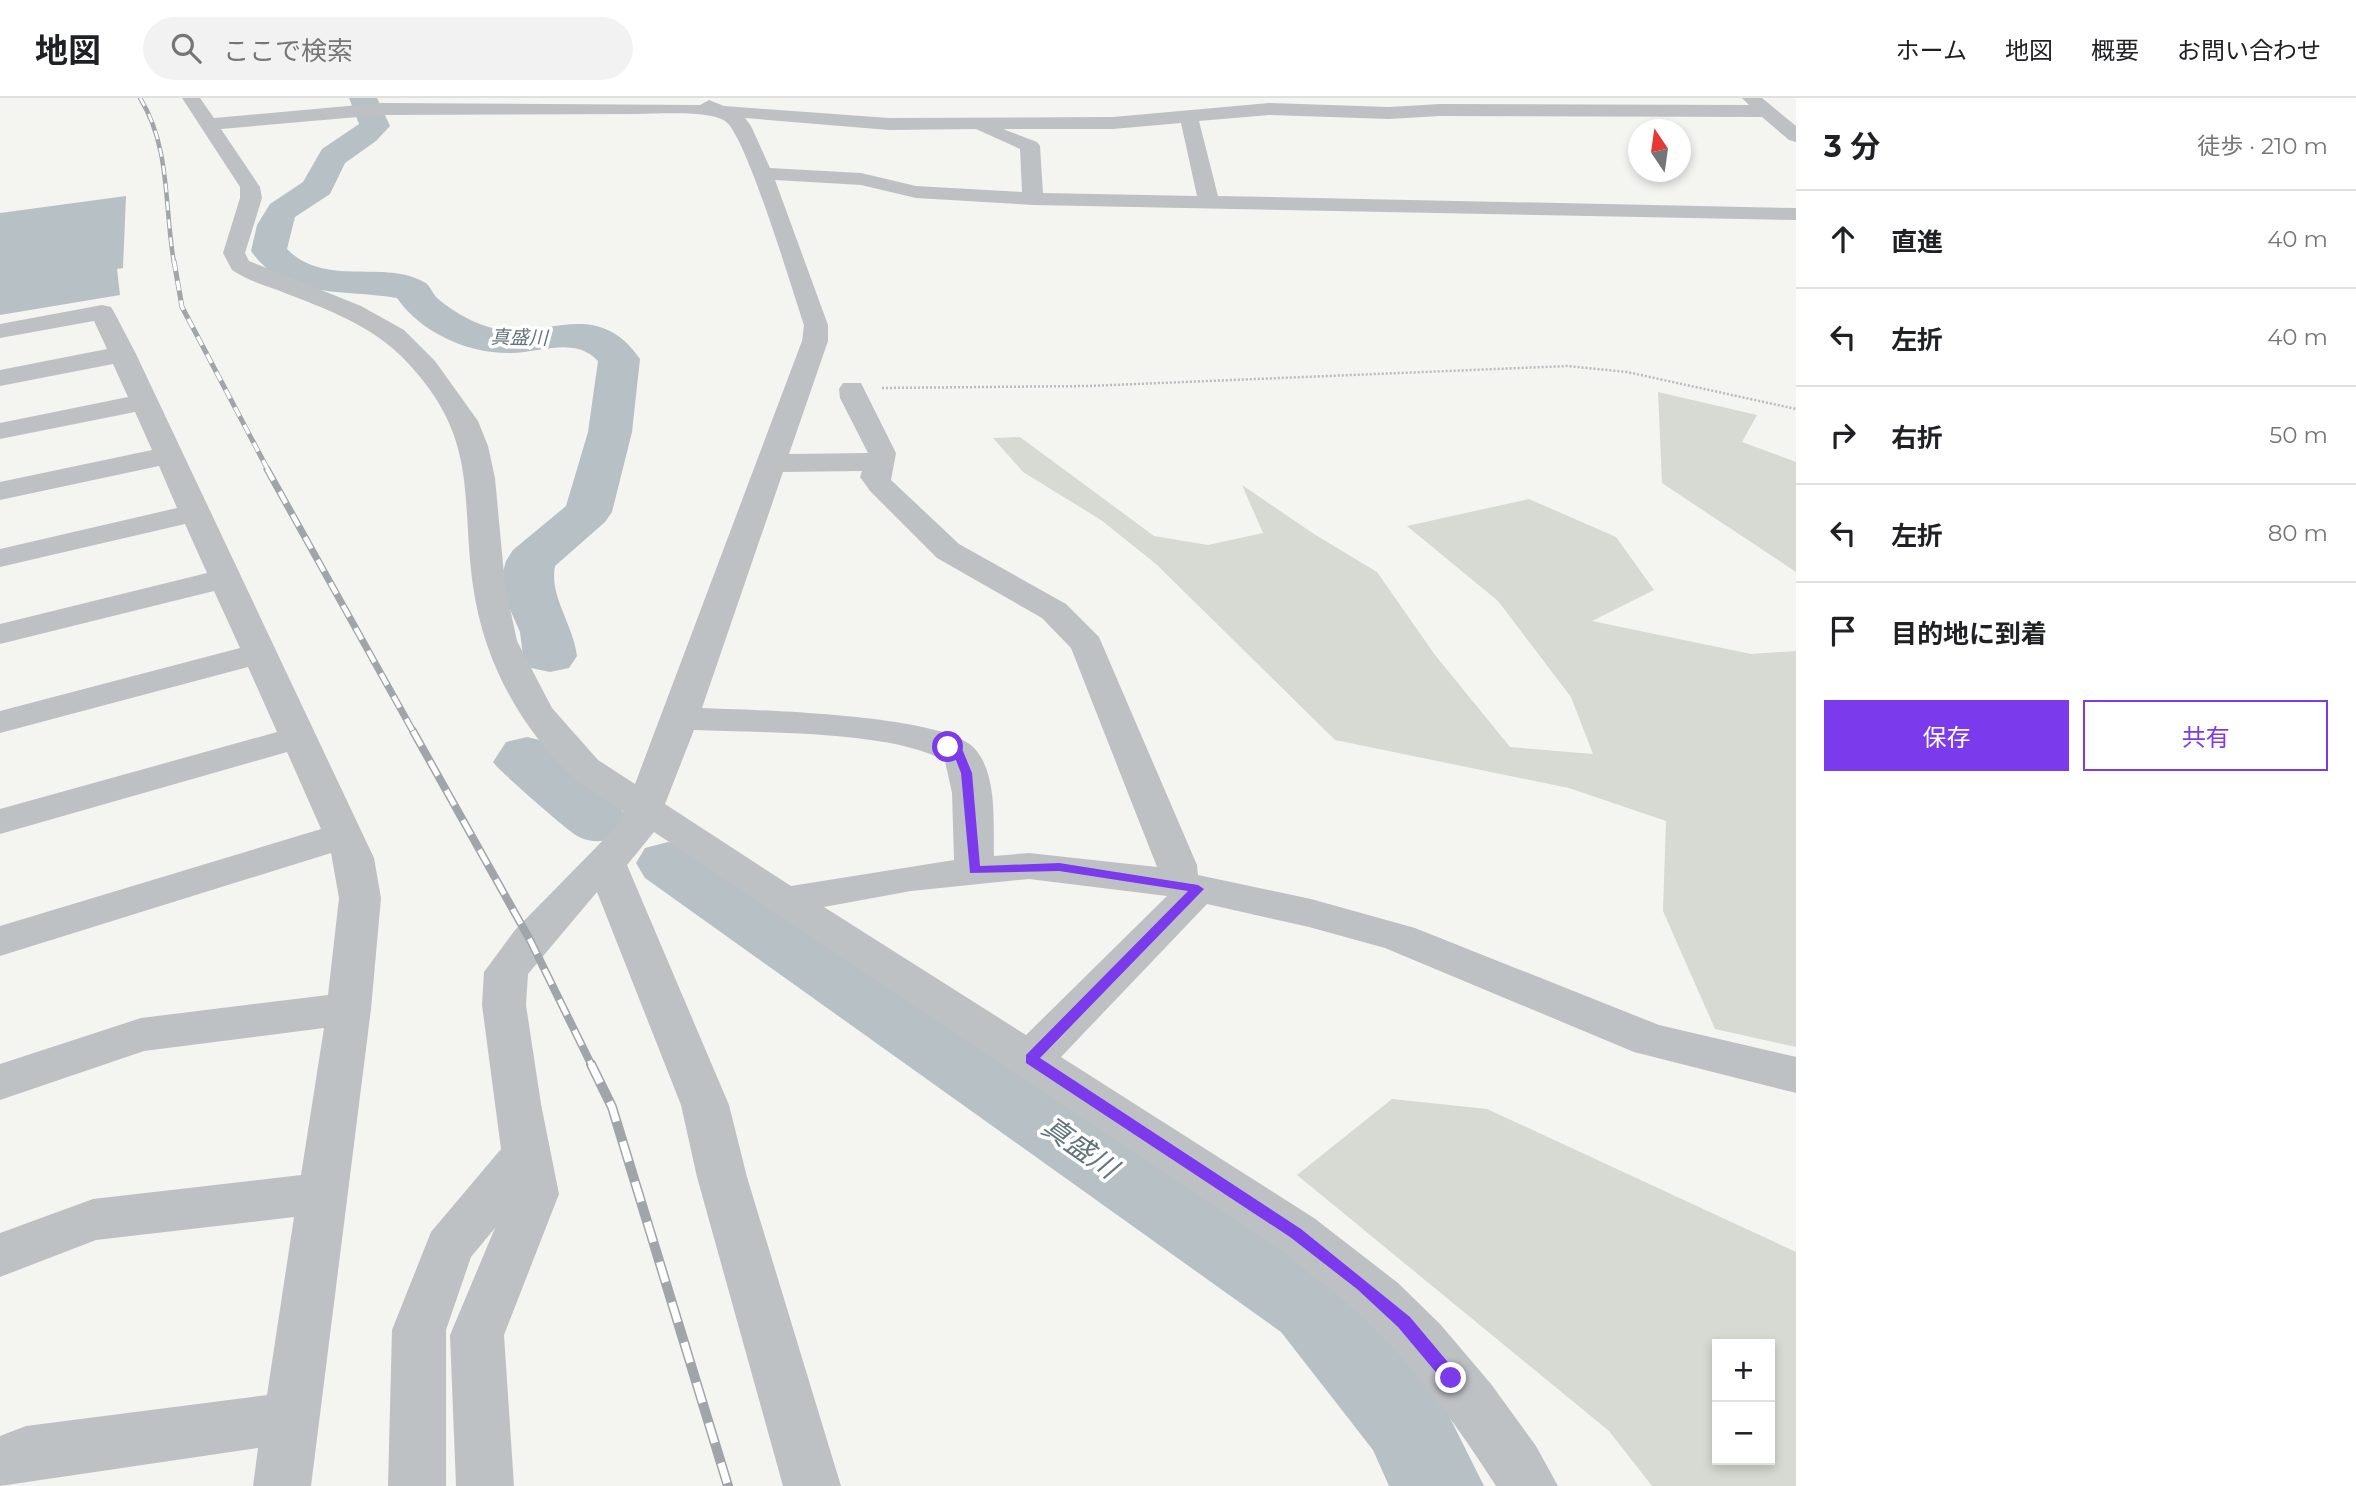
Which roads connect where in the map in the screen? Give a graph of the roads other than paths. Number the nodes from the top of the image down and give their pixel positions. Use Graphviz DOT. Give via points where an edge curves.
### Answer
graph roads {
  1 [pos="692,98"];
  2 [pos="961,98"];
  3 [pos="1517,98"];
  4 [pos="449,103"];
  5 [pos="1680,104"];
  6 [pos="379,105"];
  7 [pos="1762,108"];
  8 [pos="1480,110"];
  9 [pos="201,111"];
  10 [pos="720,111"];
  11 [pos="1189,117"];
  12 [pos="1796,117"];
  13 [pos="974,124"];
  14 [pos="845,133"];
  15 [pos="1796,136"];
  16 [pos="941,140"];
  17 [pos="762,174"];
  18 [pos="1033,199"];
  19 [pos="1209,202"];
  20 [pos="1796,214"];
  21 [pos="0,331"];
  22 [pos="123,354"];
  23 [pos="0,378"];
  24 [pos="852,388"];
  25 [pos="145,402"];
  26 [pos="0,431"];
  27 [pos="171,454"];
  28 [pos="882,462"];
  29 [pos="769,463"];
  30 [pos="0,491"];
  31 [pos="195,513"];
  32 [pos="0,558"];
  33 [pos="227,578"];
  34 [pos="0,634"];
  35 [pos="262,653"];
  36 [pos="680,718"];
  37 [pos="0,722"];
  38 [pos="300,737"];
  39 [pos="646,808"];
  40 [pos="0,822"];
  41 [pos="345,835"];
  42 [pos="606,864"];
  43 [pos="974,870"];
  44 [pos="1188,886"];
  45 [pos="784,901"];
  46 [pos="0,941"];
  47 [pos="349,1009"];
  48 [pos="1031,1059"];
  49 [pos="1796,1075"];
  50 [pos="0,1082"];
  51 [pos="526,1153"];
  52 [pos="324,1193"];
  53 [pos="0,1255"];
  54 [pos="291,1418"];
  55 [pos="0,1464"];
  56 [pos="282,1486"];
  57 [pos="417,1486"];
  58 [pos="485,1486"];
  59 [pos="812,1486"];
  60 [pos="1529,1486"];
  1 -- 10 [label="street"];
  2 -- 13 [label="street" via="966,121"];
  3 -- 8 [label="street" via="1489,103"];
  4 -- 6 [label="street"];
  4 -- 10 [label="street"];
  5 -- 7 [label="street"];
  5 -- 8 [label="street"];
  6 -- 9 [label="street" via="356,111"];
  7 -- 12 [label="street"];
  7 -- 15 [label="street"];
  8 -- 11 [label="street" via="1389,114 1269,109"];
  9 -- 39 [label="street" via="251,192 234,253 240,265 261,278 352,311 395,335 426,368 464,421 481,478 493,608 500,641 516,677 536,712 585,768"];
  10 -- 14 [label="street" via="785,114"];
  10 -- 17 [label="street" via="742,126"];
  11 -- 13 [label="street"];
  11 -- 19 [label="street"];
  13 -- 14 [label="street"];
  13 -- 18 [label="street" via="1030,146"];
  14 -- 16 [label="street"];
  17 -- 18 [label="street" via="819,175 916,192"];
  17 -- 29 [label="street" via="816,325 815,341"];
  18 -- 19 [label="street"];
  19 -- 20 [label="street"];
  21 -- 22 [label="street" via="102,312"];
  22 -- 23 [label="street"];
  22 -- 25 [label="street"];
  24 -- 28 [label="street" via="877,440"];
  25 -- 26 [label="street"];
  25 -- 27 [label="street"];
  27 -- 30 [label="street"];
  27 -- 31 [label="street"];
  28 -- 29 [label="street"];
  28 -- 44 [label="street" via="875,477 880,485 948,551 1055,611 1087,644"];
  29 -- 36 [label="street"];
  31 -- 32 [label="street"];
  31 -- 33 [label="street"];
  33 -- 34 [label="street"];
  33 -- 35 [label="street"];
  35 -- 37 [label="street"];
  35 -- 38 [label="street"];
  36 -- 39 [label="street"];
  36 -- 43 [label="street" via="882,731 948,747 959,753 967,773"];
  38 -- 40 [label="street"];
  38 -- 41 [label="street"];
  39 -- 42 [label="street" via="636,829"];
  39 -- 45 [label="street"];
  41 -- 46 [label="street"];
  41 -- 47 [label="street" via="359,880"];
  42 -- 51 [label="street" via="584,881 506,972 504,1005"];
  42 -- 59 [label="street" via="705,1105"];
  43 -- 44 [label="street" via="1059,867"];
  43 -- 45 [label="street"];
  44 -- 48 [label="street"];
  44 -- 49 [label="street" via="1400,938 1650,1040"];
  45 -- 48 [label="street"];
  47 -- 50 [label="street" via="141,1035"];
  47 -- 52 [label="street"];
  48 -- 60 [label="street" via="1296,1233 1362,1284 1404,1322 1451,1378"];
  51 -- 57 [label="street" via="449,1247 419,1330"];
  51 -- 58 [label="street" via="534,1194 477,1335"];
  52 -- 53 [label="street" via="93,1220"];
  52 -- 54 [label="street"];
  54 -- 55 [label="street" via="26,1453"];
  54 -- 56 [label="street"];
}
